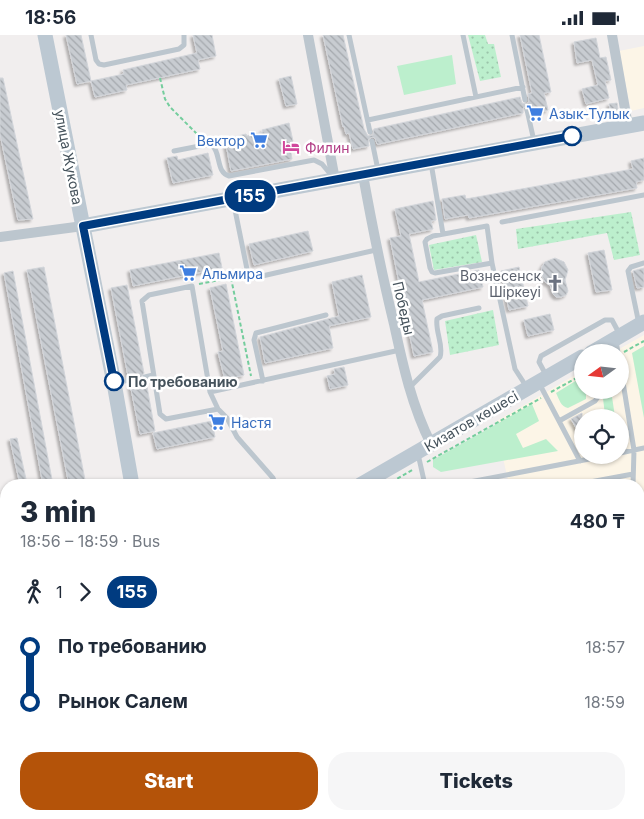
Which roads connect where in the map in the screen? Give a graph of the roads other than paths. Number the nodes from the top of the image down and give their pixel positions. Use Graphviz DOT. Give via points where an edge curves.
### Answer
graph roads {
  1 [pos="45,35"];
  2 [pos="91,35"];
  3 [pos="184,35"];
  4 [pos="308,35"];
  5 [pos="349,35"];
  6 [pos="463,35"];
  7 [pos="512,35"];
  8 [pos="612,35"];
  9 [pos="522,87"];
  10 [pos="476,97"];
  11 [pos="525,100"];
  12 [pos="527,110"];
  13 [pos="368,120"];
  14 [pos="644,123"];
  15 [pos="628,126"];
  16 [pos="370,132"];
  17 [pos="372,141"];
  18 [pos="534,143"];
  19 [pos="174,151"];
  20 [pos="431,163"];
  21 [pos="379,172"];
  22 [pos="363,175"];
  23 [pos="336,180"];
  24 [pos="644,197"];
  25 [pos="233,199"];
  26 [pos="502,222"];
  27 [pos="83,226"];
  28 [pos="443,234"];
  29 [pos="0,237"];
  30 [pos="376,250"];
  31 [pos="492,263"];
  32 [pos="644,263"];
  33 [pos="479,308"];
  34 [pos="326,315"];
  35 [pos="642,323"];
  36 [pos="619,344"];
  37 [pos="620,344"];
  38 [pos="400,350"];
  39 [pos="574,364"];
  40 [pos="153,375"];
  41 [pos="145,377"];
  42 [pos="129,380"];
  43 [pos="263,381"];
  44 [pos="114,383"];
  45 [pos="540,386"];
  46 [pos="409,389"];
  47 [pos="210,392"];
  48 [pos="596,399"];
  49 [pos="626,399"];
  50 [pos="218,409"];
  51 [pos="559,421"];
  52 [pos="431,444"];
  53 [pos="644,448"];
  54 [pos="574,450"];
  55 [pos="634,450"];
  56 [pos="629,451"];
  57 [pos="419,459"];
  58 [pos="574,462"];
  59 [pos="633,473"];
  60 [pos="131,479"];
  61 [pos="273,479"];
  62 [pos="384,479"];
  63 [pos="424,479"];
  64 [pos="486,479"];
  65 [pos="604,479"];
  66 [pos="633,479"];
  1 -- 27 [label="main road, улица Жукова"];
  2 -- 3 [label="lane" via="96,60 104,65 179,49 184,45"];
  4 -- 23 [label="street"];
  5 -- 13 [label="lane"];
  6 -- 10 [label="lane"];
  7 -- 9 [label="lane"];
  8 -- 15 [label="street"];
  9 -- 10 [label="lane"];
  9 -- 11 [label="lane"];
  10 -- 13 [label="lane"];
  12 -- 18 [label="lane"];
  13 -- 16 [label="lane"];
  14 -- 15 [label="main road"];
  15 -- 18 [label="main road"];
  17 -- 21 [label="lane"];
  18 -- 20 [label="main road"];
  19 -- 23 [label="lane" via="213,145 221,170 233,176 314,160"];
  20 -- 21 [label="main road"];
  20 -- 28 [label="lane"];
  21 -- 22 [label="main road"];
  22 -- 23 [label="main road"];
  22 -- 30 [label="street, Победы"];
  23 -- 25 [label="main road"];
  24 -- 26 [label="lane"];
  25 -- 27 [label="main road"];
  25 -- 30 [label="lane" via="248,279"];
  27 -- 29 [label="street"];
  27 -- 44 [label="main road, улица Жукова"];
  28 -- 31 [label="lane" via="487,226"];
  28 -- 31 [label="lane" via="425,242 432,272"];
  30 -- 38 [label="street, Победы"];
  31 -- 45 [label="lane" via="515,369"];
  32 -- 35 [label="lane" via="628,271"];
  33 -- 46 [label="lane" via="437,319 440,357"];
  34 -- 43 [label="lane" via="256,333 254,340"];
  35 -- 37 [label="main road, Кизатов көшесі"];
  36 -- 45 [label="lane" via="614,322 607,319 540,356"];
  38 -- 43 [label="lane"];
  38 -- 46 [label="street, Победы"];
  39 -- 45 [label="main road, Кизатов көшесі"];
  40 -- 41 [label="lane"];
  40 -- 47 [label="lane" via="142,301 149,295 192,285"];
  40 -- 50 [label="lane" via="163,418"];
  42 -- 44 [label="lane"];
  43 -- 47 [label="lane"];
  44 -- 60 [label="main road, улица Жукова"];
  45 -- 51 [label="lane"];
  45 -- 52 [label="main road, Кизатов көшесі"];
  46 -- 52 [label="street, Победы"];
  47 -- 50 [label="lane"];
  48 -- 51 [label="lane"];
  49 -- 55 [label="lane"];
  50 -- 61 [label="lane"];
  51 -- 54 [label="lane"];
  52 -- 57 [label="main road, Кизатов көшесі"];
  53 -- 55 [label="lane"];
  55 -- 56 [label="lane"];
  55 -- 59 [label="lane"];
  57 -- 62 [label="main road, Кизатов көшесі"];
  57 -- 63 [label="lane"];
  58 -- 64 [label="lane"];
  59 -- 65 [label="lane"];
  59 -- 66 [label="lane"];
}
